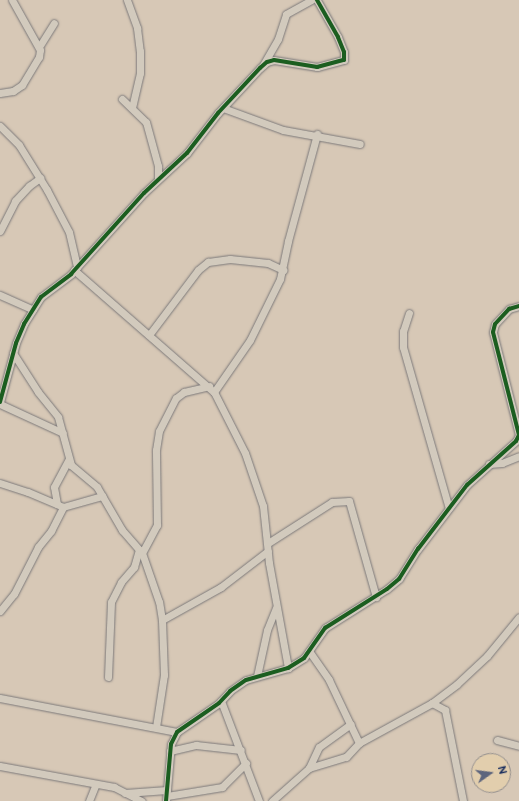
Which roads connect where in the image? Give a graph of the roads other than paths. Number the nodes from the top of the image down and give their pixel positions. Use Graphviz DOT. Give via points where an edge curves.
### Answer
graph roads {
  1 [pos="12,0"];
  2 [pos="127,0"];
  3 [pos="311,0"];
  4 [pos="317,0"];
  5 [pos="54,23"];
  6 [pos="40,47"];
  7 [pos="263,65"];
  8 [pos="0,93"];
  9 [pos="122,99"];
  10 [pos="132,107"];
  11 [pos="223,108"];
  12 [pos="0,126"];
  13 [pos="317,134"];
  14 [pos="360,144"];
  15 [pos="40,178"];
  16 [pos="158,179"];
  17 [pos="0,231"];
  18 [pos="75,269"];
  19 [pos="283,270"];
  20 [pos="0,295"];
  21 [pos="519,306"];
  22 [pos="33,310"];
  23 [pos="409,312"];
  24 [pos="148,335"];
  25 [pos="13,353"];
  26 [pos="211,389"];
  27 [pos="0,403"];
  28 [pos="63,433"];
  29 [pos="519,456"];
  30 [pos="68,459"];
  31 [pos="489,464"];
  32 [pos="0,483"];
  33 [pos="102,496"];
  34 [pos="60,505"];
  35 [pos="449,508"];
  36 [pos="268,542"];
  37 [pos="268,551"];
  38 [pos="140,552"];
  39 [pos="376,597"];
  40 [pos="276,608"];
  41 [pos="0,611"];
  42 [pos="519,617"];
  43 [pos="162,620"];
  44 [pos="309,651"];
  45 [pos="288,668"];
  46 [pos="257,676"];
  47 [pos="108,677"];
  48 [pos="0,698"];
  49 [pos="221,701"];
  50 [pos="432,703"];
  51 [pos="351,724"];
  52 [pos="156,727"];
  53 [pos="177,732"];
  54 [pos="497,740"];
  55 [pos="359,743"];
  56 [pos="519,746"];
  57 [pos="241,750"];
  58 [pos="170,751"];
  59 [pos="246,763"];
  60 [pos="0,766"];
  61 [pos="309,768"];
  62 [pos="96,784"];
  63 [pos="125,793"];
  64 [pos="167,796"];
  65 [pos="89,801"];
  66 [pos="142,801"];
  67 [pos="258,801"];
  68 [pos="272,801"];
  69 [pos="463,801"];
  1 -- 6 [label="street"];
  2 -- 10 [label="street" via="137,28 140,51 140,73"];
  3 -- 7 [label="street" via="286,14 278,39"];
  4 -- 7 [label="street" via="338,37 344,52 344,60 317,67 280,60"];
  5 -- 6 [label="street"];
  6 -- 8 [label="street" via="39,57 22,84 13,91"];
  7 -- 11 [label="street"];
  9 -- 10 [label="street"];
  10 -- 16 [label="street" via="146,122 158,166"];
  11 -- 13 [label="street" via="283,130"];
  11 -- 16 [label="street" via="187,153"];
  12 -- 15 [label="street" via="19,145"];
  13 -- 14 [label="street"];
  13 -- 19 [label="street" via="288,241"];
  15 -- 17 [label="street" via="15,201"];
  15 -- 18 [label="street" via="69,232"];
  16 -- 18 [label="street"];
  18 -- 22 [label="street" via="41,297"];
  18 -- 24 [label="street"];
  19 -- 24 [label="street" via="268,263 230,259 208,262 198,270"];
  19 -- 26 [label="street" via="250,340"];
  20 -- 22 [label="street"];
  21 -- 31 [label="street" via="509,309 495,324 493,332 519,435 516,441"];
  22 -- 25 [label="street" via="24,324"];
  23 -- 35 [label="street" via="403,331 403,347"];
  24 -- 26 [label="street"];
  25 -- 27 [label="street"];
  25 -- 28 [label="street" via="58,417"];
  26 -- 36 [label="street" via="245,453 263,506"];
  26 -- 38 [label="street" via="180,395 159,431 156,450 157,525"];
  27 -- 28 [label="street"];
  28 -- 30 [label="street"];
  29 -- 31 [label="street" via="502,463"];
  30 -- 33 [label="street" via="71,465 97,487"];
  30 -- 34 [label="street" via="54,487"];
  31 -- 35 [label="street" via="467,485"];
  32 -- 34 [label="street"];
  33 -- 34 [label="street"];
  33 -- 38 [label="street" via="122,530"];
  34 -- 41 [label="street" via="51,531 38,547 14,594"];
  35 -- 39 [label="street" via="399,578"];
  36 -- 37 [label="street"];
  36 -- 39 [label="street" via="332,502 349,501"];
  37 -- 40 [label="street"];
  37 -- 43 [label="street" via="221,587"];
  38 -- 43 [label="street" via="159,602"];
  38 -- 47 [label="street" via="134,567 121,582 111,602"];
  39 -- 44 [label="street" via="325,628"];
  40 -- 45 [label="street"];
  40 -- 46 [label="street" via="267,630"];
  42 -- 50 [label="street" via="487,656"];
  43 -- 52 [label="street" via="164,675"];
  44 -- 45 [label="street" via="304,658"];
  44 -- 51 [label="street" via="329,680"];
  45 -- 46 [label="street"];
  46 -- 49 [label="street" via="235,687"];
  48 -- 52 [label="street"];
  49 -- 53 [label="street"];
  49 -- 57 [label="street"];
  50 -- 55 [label="street"];
  50 -- 69 [label="street" via="445,710"];
  51 -- 55 [label="street"];
  51 -- 61 [label="street" via="319,747"];
  52 -- 53 [label="street"];
  53 -- 58 [label="street"];
  54 -- 56 [label="street"];
  55 -- 61 [label="street" via="346,758"];
  57 -- 58 [label="street" via="196,746"];
  57 -- 59 [label="street"];
  58 -- 64 [label="street"];
  59 -- 64 [label="street" via="222,787"];
  59 -- 67 [label="street"];
  60 -- 62 [label="street"];
  61 -- 68 [label="street"];
  62 -- 63 [label="street" via="114,787"];
  62 -- 65 [label="street"];
  63 -- 64 [label="street"];
  63 -- 66 [label="street"];
}
